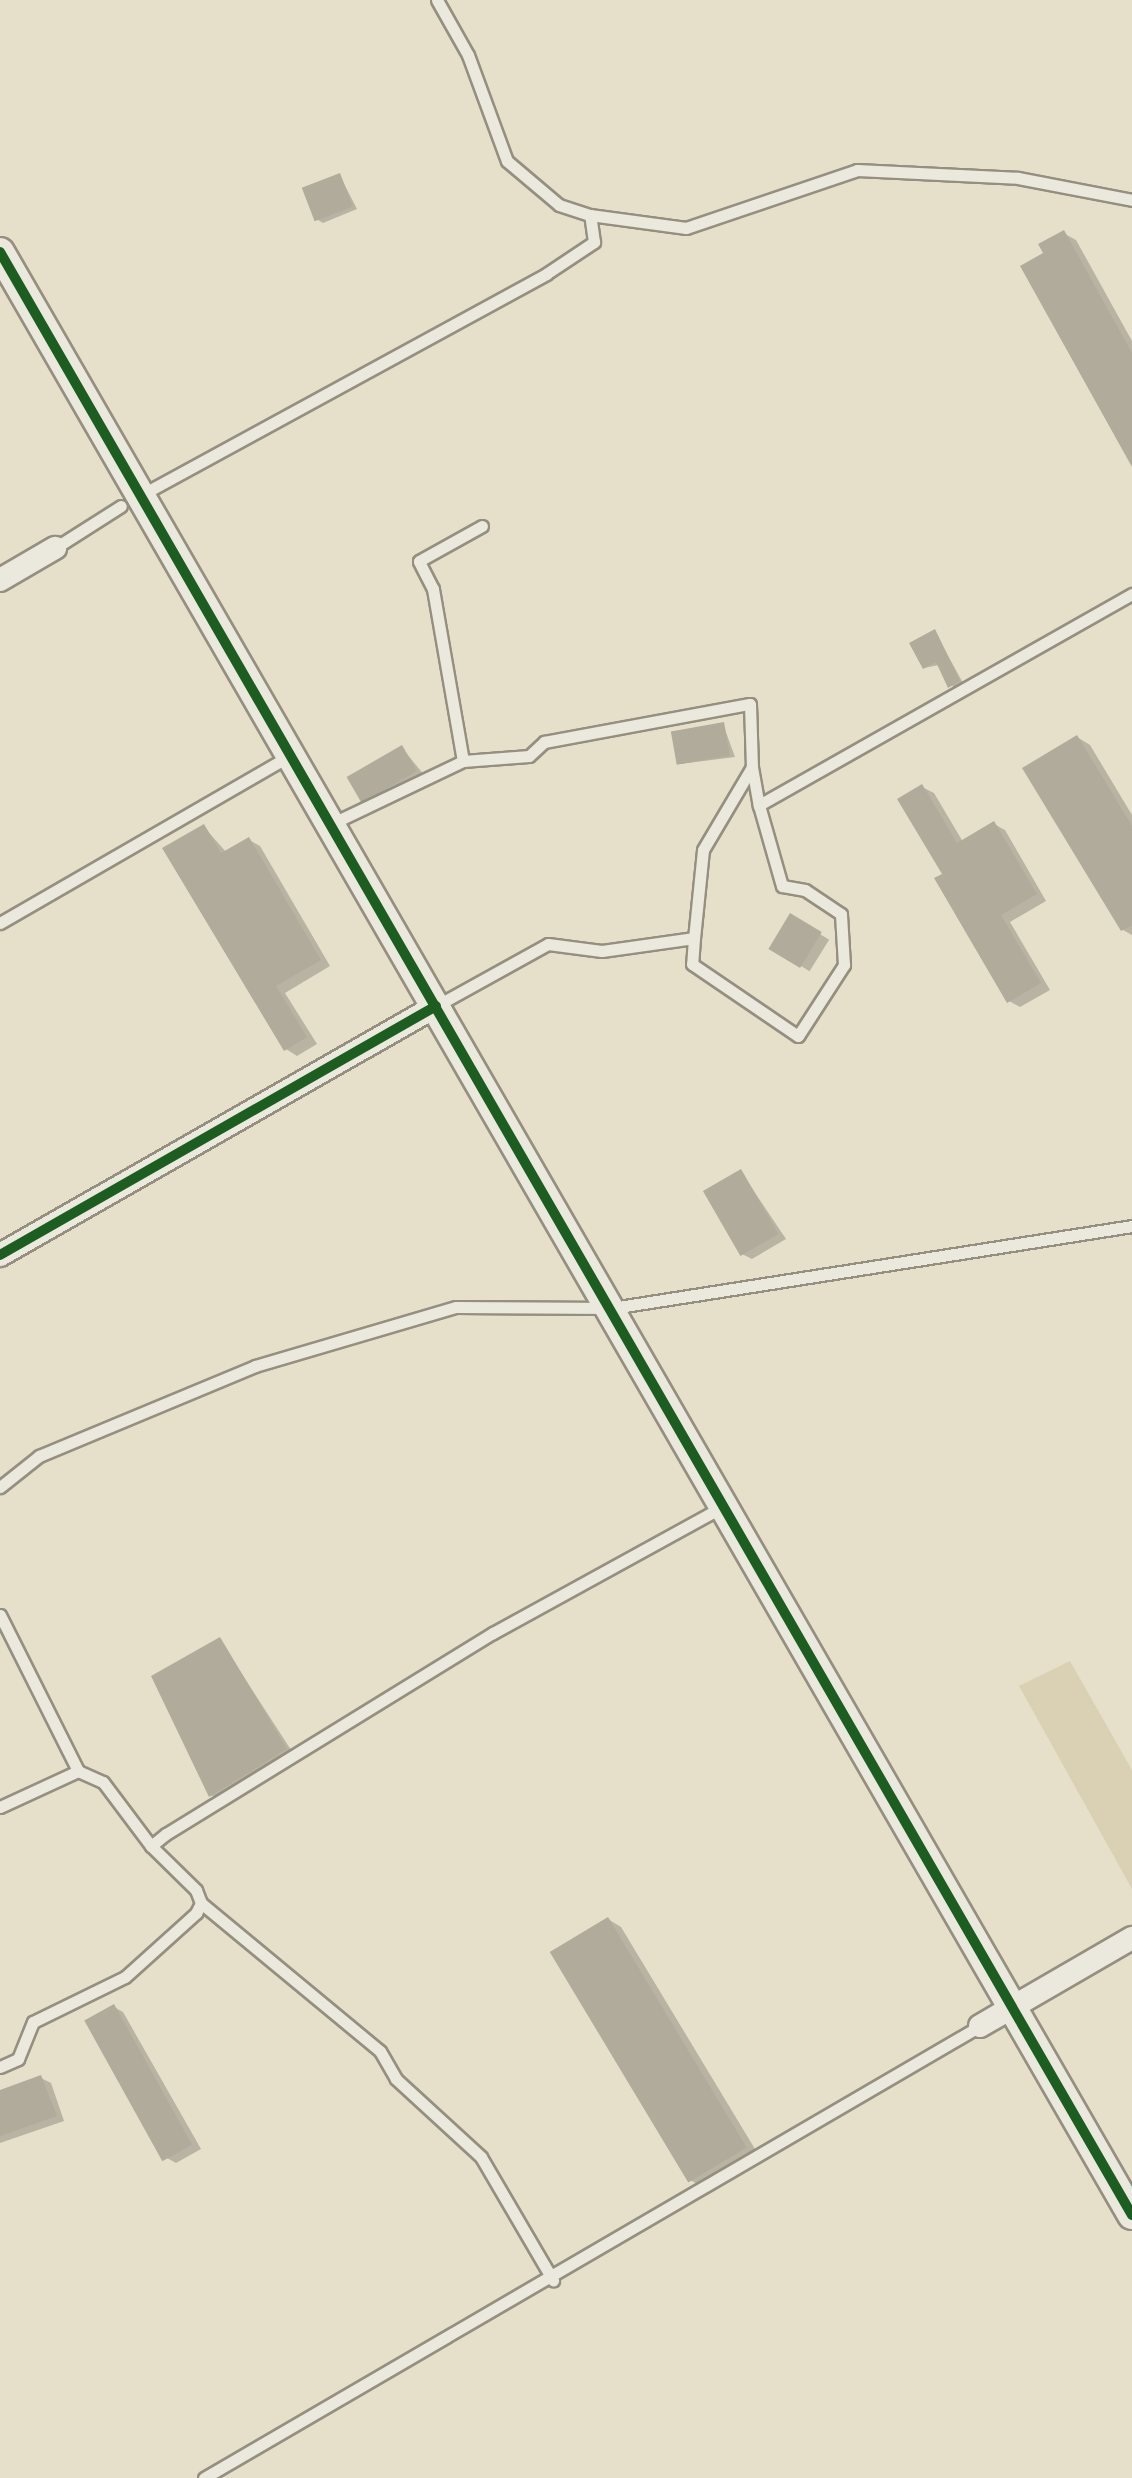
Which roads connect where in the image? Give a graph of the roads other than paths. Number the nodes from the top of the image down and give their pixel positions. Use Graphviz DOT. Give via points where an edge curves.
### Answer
graph roads {
  1 [pos="437,0"];
  2 [pos="1132,200"];
  3 [pos="590,214"];
  4 [pos="0,252"];
  5 [pos="132,500"];
  6 [pos="482,526"];
  7 [pos="55,548"];
  8 [pos="0,580"];
  9 [pos="1132,594"];
  10 [pos="282,760"];
  11 [pos="464,762"];
  12 [pos="752,767"];
  13 [pos="759,805"];
  14 [pos="332,824"];
  15 [pos="0,923"];
  16 [pos="694,938"];
  17 [pos="428,1011"];
  18 [pos="1132,1226"];
  19 [pos="0,1255"];
  20 [pos="612,1308"];
  21 [pos="0,1488"];
  22 [pos="717,1510"];
  23 [pos="0,1615"];
  24 [pos="78,1771"];
  25 [pos="0,1807"];
  26 [pos="151,1846"];
  27 [pos="201,1903"];
  28 [pos="1132,1938"];
  29 [pos="1012,2007"];
  30 [pos="980,2026"];
  31 [pos="0,2066"];
  32 [pos="1132,2215"];
  33 [pos="553,2280"];
  34 [pos="204,2478"];
  1 -- 3 [label="lane" via="468,55 508,161 559,205"];
  2 -- 3 [label="lane" via="1018,178 857,170 686,228"];
  3 -- 5 [label="lane" via="594,242 546,274"];
  4 -- 5 [label="street"];
  5 -- 7 [label="lane"];
  5 -- 10 [label="street"];
  6 -- 11 [label="lane" via="419,561 433,589"];
  7 -- 8 [label="street"];
  9 -- 13 [label="lane"];
  10 -- 14 [label="street"];
  10 -- 15 [label="lane"];
  11 -- 12 [label="lane" via="529,756 544,742 750,704"];
  11 -- 14 [label="lane"];
  12 -- 13 [label="lane"];
  12 -- 16 [label="lane" via="703,850"];
  13 -- 16 [label="lane" via="782,886 805,890 842,914 844,964 798,1036 692,964"];
  14 -- 17 [label="street"];
  16 -- 17 [label="lane" via="602,951 548,944"];
  17 -- 19 [label="street"];
  17 -- 20 [label="street"];
  18 -- 20 [label="lane"];
  20 -- 21 [label="lane" via="476,1304 298,1351 40,1456"];
  20 -- 22 [label="street"];
  22 -- 26 [label="lane" via="493,1633"];
  22 -- 29 [label="street"];
  23 -- 24 [label="lane"];
  24 -- 25 [label="lane"];
  24 -- 26 [label="lane" via="103,1782"];
  26 -- 27 [label="lane"];
  27 -- 31 [label="lane" via="125,1976 33,2022 18,2059"];
  27 -- 33 [label="lane" via="380,2051 396,2079 481,2157"];
  28 -- 29 [label="street"];
  29 -- 30 [label="street"];
  29 -- 32 [label="street"];
  30 -- 33 [label="lane"];
  33 -- 34 [label="lane"];
}
